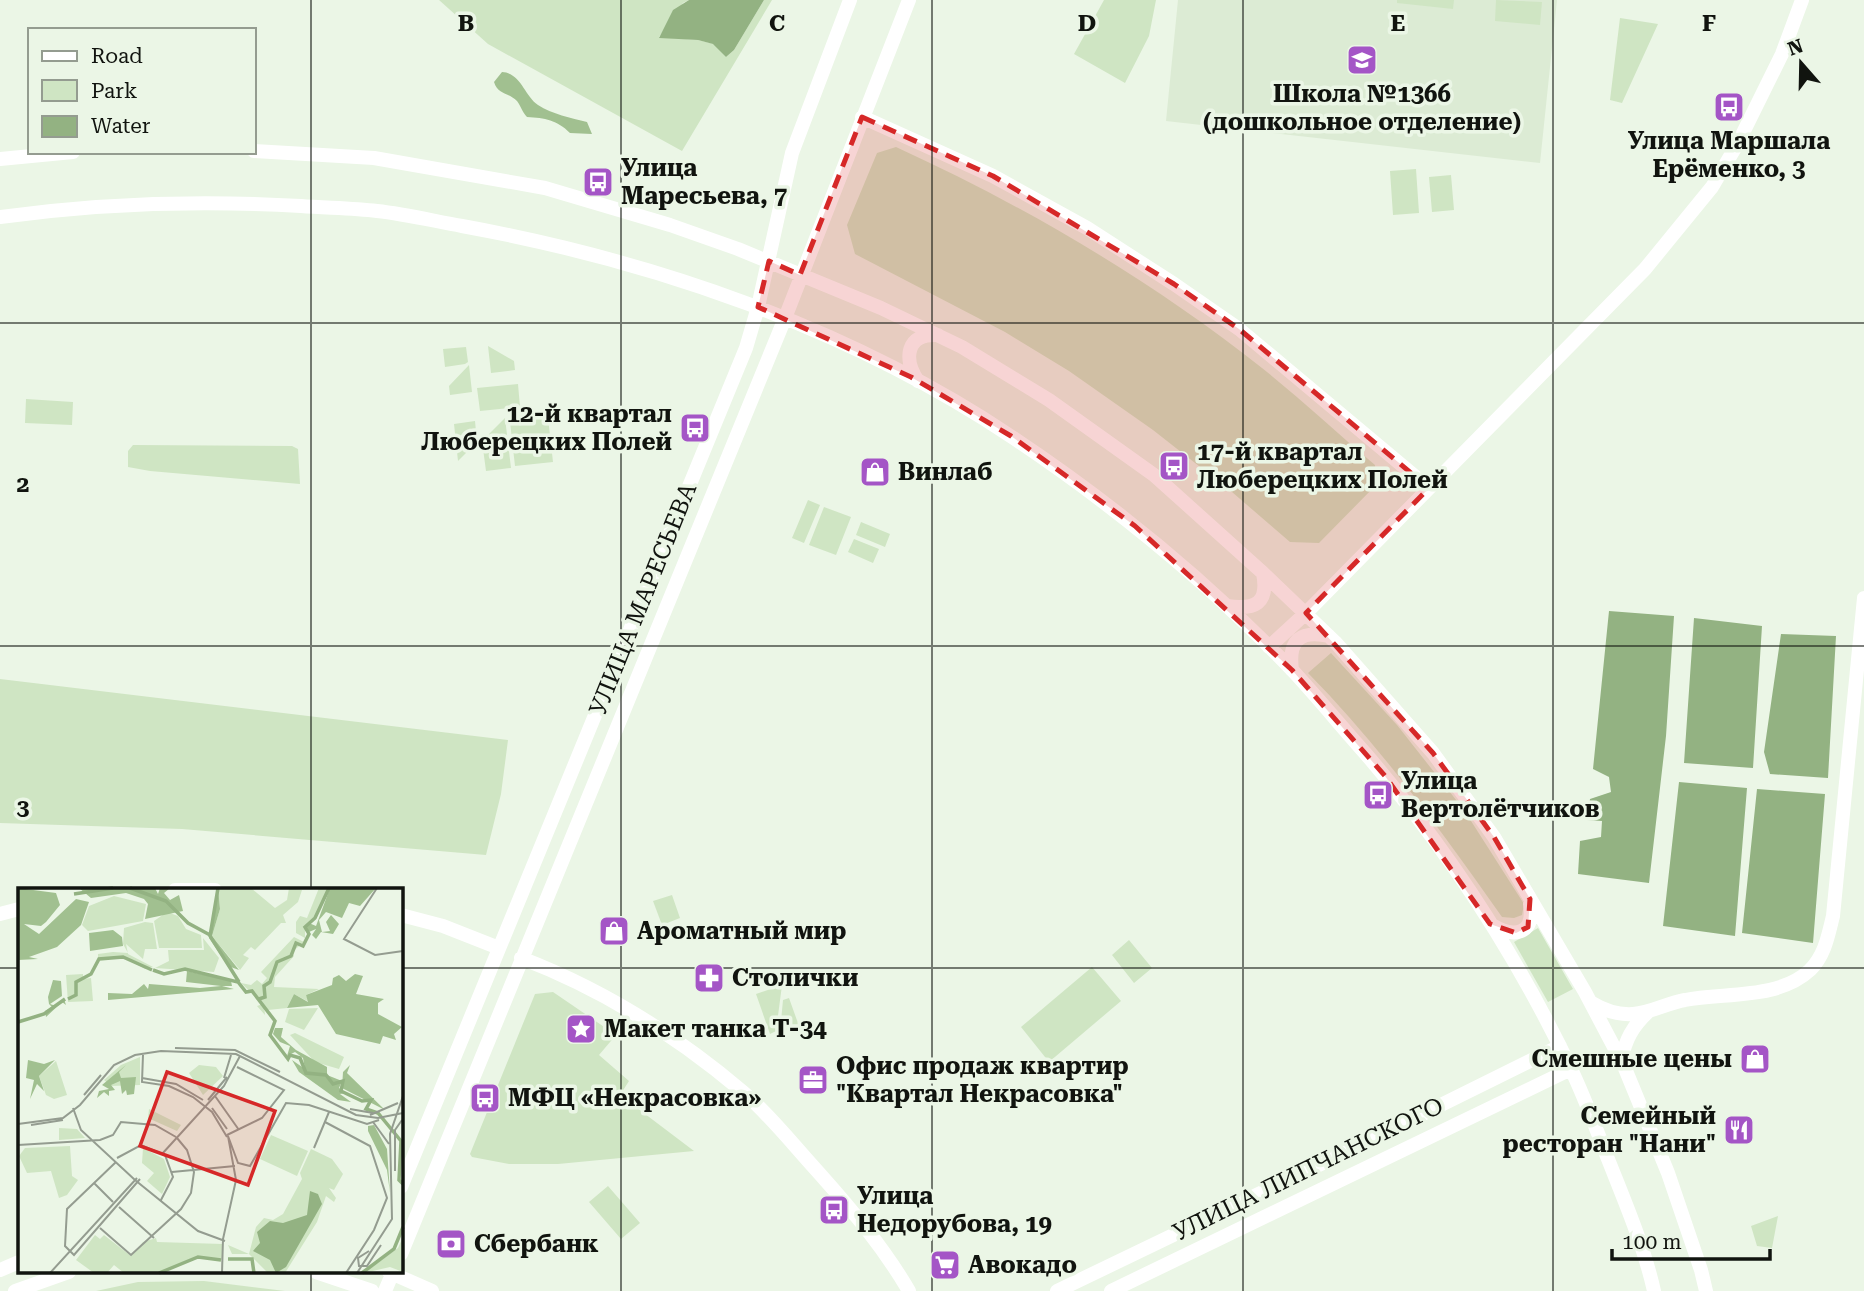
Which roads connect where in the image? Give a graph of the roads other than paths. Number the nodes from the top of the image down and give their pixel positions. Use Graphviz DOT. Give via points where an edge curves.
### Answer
graph roads {
  1 [pos="850,0"];
  2 [pos="909,0"];
  3 [pos="1802,0"];
  4 [pos="862,117"];
  5 [pos="256,151"];
  6 [pos="52,154"];
  7 [pos="0,159"];
  8 [pos="0,217"];
  9 [pos="769,261"];
  10 [pos="800,275"];
  11 [pos="758,307"];
  12 [pos="785,318"];
  13 [pos="938,335"];
  14 [pos="918,381"];
  15 [pos="1429,488"];
  16 [pos="1263,573"];
  17 [pos="1864,598"];
  18 [pos="1227,606"];
  19 [pos="1306,613"];
  20 [pos="1329,636"];
  21 [pos="1269,647"];
  22 [pos="1292,670"];
  23 [pos="1530,899"];
  24 [pos="18,909"];
  25 [pos="0,914"];
  26 [pos="402,915"];
  27 [pos="1490,924"];
  28 [pos="499,948"];
  29 [pos="521,958"];
  30 [pos="1591,1002"];
  31 [pos="1649,1012"];
  32 [pos="1560,1046"];
  33 [pos="1621,1060"];
  34 [pos="1571,1069"];
  35 [pos="402,1185"];
  36 [pos="402,1252"];
  37 [pos="18,1262"];
  38 [pos="0,1270"];
  39 [pos="63,1274"];
  40 [pos="331,1274"];
  41 [pos="390,1274"];
  42 [pos="395,1274"];
  43 [pos="360,1278"];
  44 [pos="15,1291"];
  45 [pos="372,1291"];
  46 [pos="385,1291"];
  47 [pos="432,1291"];
  48 [pos="909,1291"];
  49 [pos="1056,1291"];
  50 [pos="1111,1291"];
  51 [pos="1654,1291"];
  52 [pos="1706,1291"];
  1 -- 9 [label="street, УЛИЦА МАРЕСЬЕВА" via="792,153"];
  2 -- 4 [label="street"];
  3 -- 15 [label="street" via="1782,54 1712,187 1645,268"];
  4 -- 10 [label="street"];
  4 -- 15 [label="street" via="993,176 1087,228 1174,284 1238,329"];
  5 -- 9 [label="street" via="374,158 545,188 670,225"];
  6 -- 7 [label="street"];
  8 -- 11 [label="street" via="98,205 203,202 378,211 535,239"];
  9 -- 10 [label="street"];
  9 -- 11 [label="street, УЛИЦА МАРЕСЬЕВА"];
  10 -- 12 [label="street, УЛИЦА МАРЕСЬЕВА"];
  10 -- 13 [label="street"];
  11 -- 12 [label="street"];
  11 -- 28 [label="street, УЛИЦА МАРЕСЬЕВА" via="746,348"];
  12 -- 14 [label="street"];
  12 -- 29 [label="street, УЛИЦА МАРЕСЬЕВА"];
  13 -- 14 [label="street" via="916,341 908,354"];
  13 -- 16 [label="street" via="1049,400 1154,475"];
  14 -- 18 [label="street" via="1011,436 1124,518"];
  15 -- 19 [label="street"];
  16 -- 18 [label="street" via="1264,597 1254,605"];
  16 -- 19 [label="street"];
  17 -- 31 [label="street" via="1833,916 1821,957 1786,985 1684,1000"];
  18 -- 21 [label="street"];
  19 -- 20 [label="street"];
  19 -- 21 [label="street"];
  20 -- 22 [label="street" via="1304,635 1294,644"];
  20 -- 23 [label="street" via="1433,753 1494,837"];
  21 -- 22 [label="street"];
  22 -- 27 [label="street" via="1425,827"];
  23 -- 27 [label="street" via="1528,927 1516,933"];
  23 -- 30 [label="street"];
  24 -- 25 [label="street"];
  26 -- 28 [label="street"];
  27 -- 32 [label="street"];
  28 -- 35 [label="street, УЛИЦА МАРЕСЬЕВА"];
  29 -- 36 [label="street, УЛИЦА МАРЕСЬЕВА"];
  29 -- 48 [label="street" via="621,1006 680,1043 745,1094 832,1188 885,1252"];
  30 -- 31 [label="street" via="1605,1011"];
  30 -- 33 [label="street"];
  31 -- 33 [label="street" via="1628,1034"];
  32 -- 34 [label="street"];
  32 -- 49 [label="street, УЛИЦА ЛИПЧАНСКОГО"];
  33 -- 52 [label="street" via="1668,1173"];
  34 -- 50 [label="street, УЛИЦА ЛИПЧАНСКОГО"];
  34 -- 51 [label="street" via="1626,1205"];
  37 -- 38 [label="street"];
  39 -- 44 [label="street"];
  40 -- 43 [label="street"];
  41 -- 46 [label="street"];
  42 -- 47 [label="street"];
  43 -- 45 [label="street"];
}
